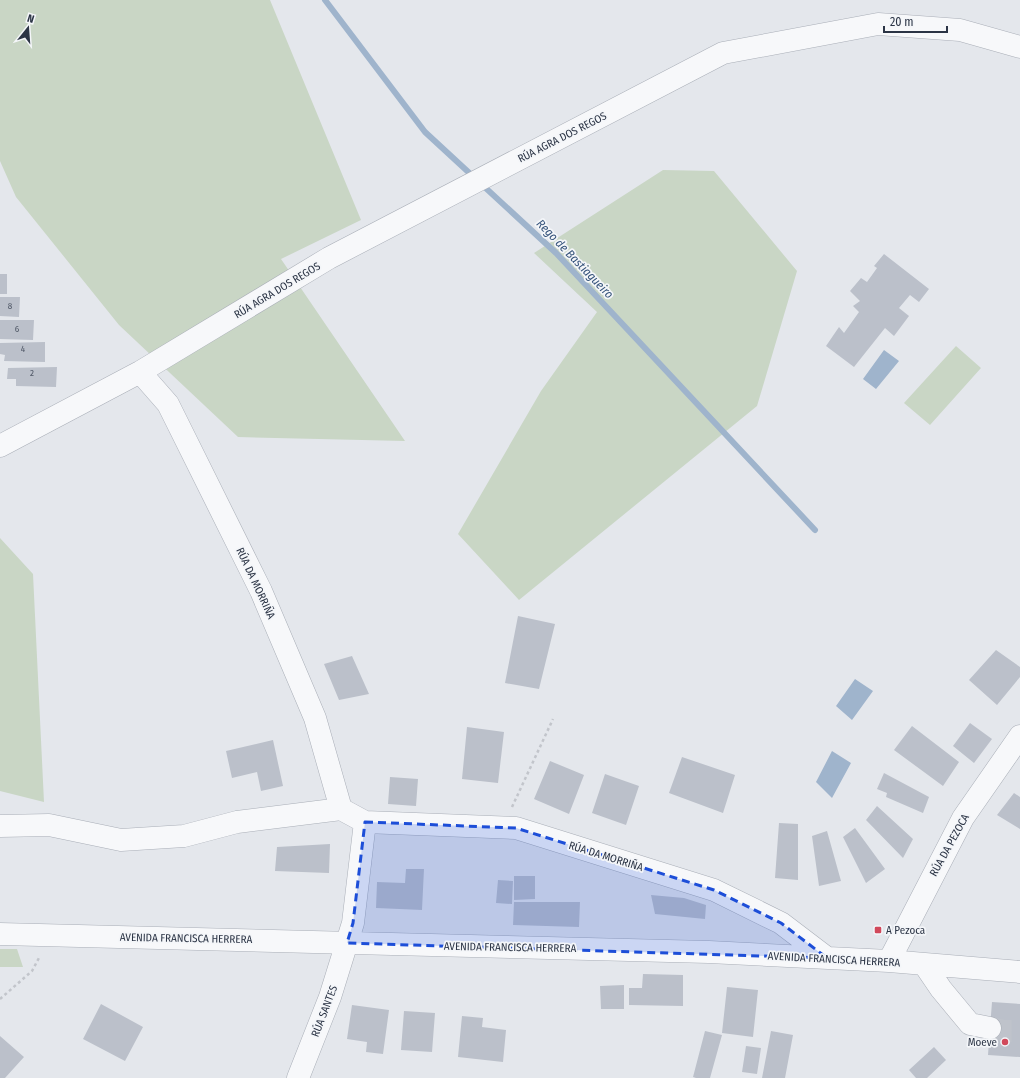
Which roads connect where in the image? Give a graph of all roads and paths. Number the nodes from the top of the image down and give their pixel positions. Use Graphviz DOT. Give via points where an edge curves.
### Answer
graph roads {
  1 [pos="1020,47"];
  2 [pos="140,372"];
  3 [pos="2,441"];
  4 [pos="553,719"];
  5 [pos="1020,736"];
  6 [pos="341,809"];
  7 [pos="365,822"];
  8 [pos="0,826"];
  9 [pos="503,828"];
  10 [pos="0,933"];
  11 [pos="53,935"];
  12 [pos="347,943"];
  13 [pos="827,958"];
  14 [pos="889,961"];
  15 [pos="924,964"];
  16 [pos="1020,972"];
  17 [pos="0,999"];
  18 [pos="990,1028"];
  19 [pos="298,1078"];
  1 -- 2 [label="street, RÚA AGRA DOS REGOS" via="960,30 878,24 722,53 329,258"];
  2 -- 3 [label="street, RÚA AGRA DOS REGOS"];
  2 -- 6 [label="street, RÚA DA MORRIÑA" via="168,404 261,591 315,718"];
  4 -- 9 [label="path"];
  5 -- 14 [label="street, RÚA DA PEZOCA" via="963,818"];
  6 -- 7 [label="street, RÚA DA MORRIÑA"];
  6 -- 8 [label="street" via="237,822 184,836 121,840 49,825"];
  7 -- 9 [label="street, RÚA DA MORRIÑA"];
  7 -- 12 [label="street" via="353,924"];
  9 -- 13 [label="street, RÚA DA MORRIÑA" via="516,828 714,890 781,922"];
  10 -- 11 [label="street, AVENIDA FRANCISCA HERRERA"];
  11 -- 12 [label="street, AVENIDA FRANCISCA HERRERA"];
  11 -- 17 [label="path" via="32,971"];
  12 -- 13 [label="street, AVENIDA FRANCISCA HERRERA" via="709,952"];
  12 -- 19 [label="street, RÚA SANTES" via="330,997"];
  13 -- 14 [label="street, AVENIDA FRANCISCA HERRERA"];
  14 -- 15 [label="street, AVENIDA FRANCISCA HERRERA"];
  15 -- 16 [label="street, AVENIDA FRANCISCA HERRERA"];
  15 -- 18 [label="street" via="970,1024"];
}
